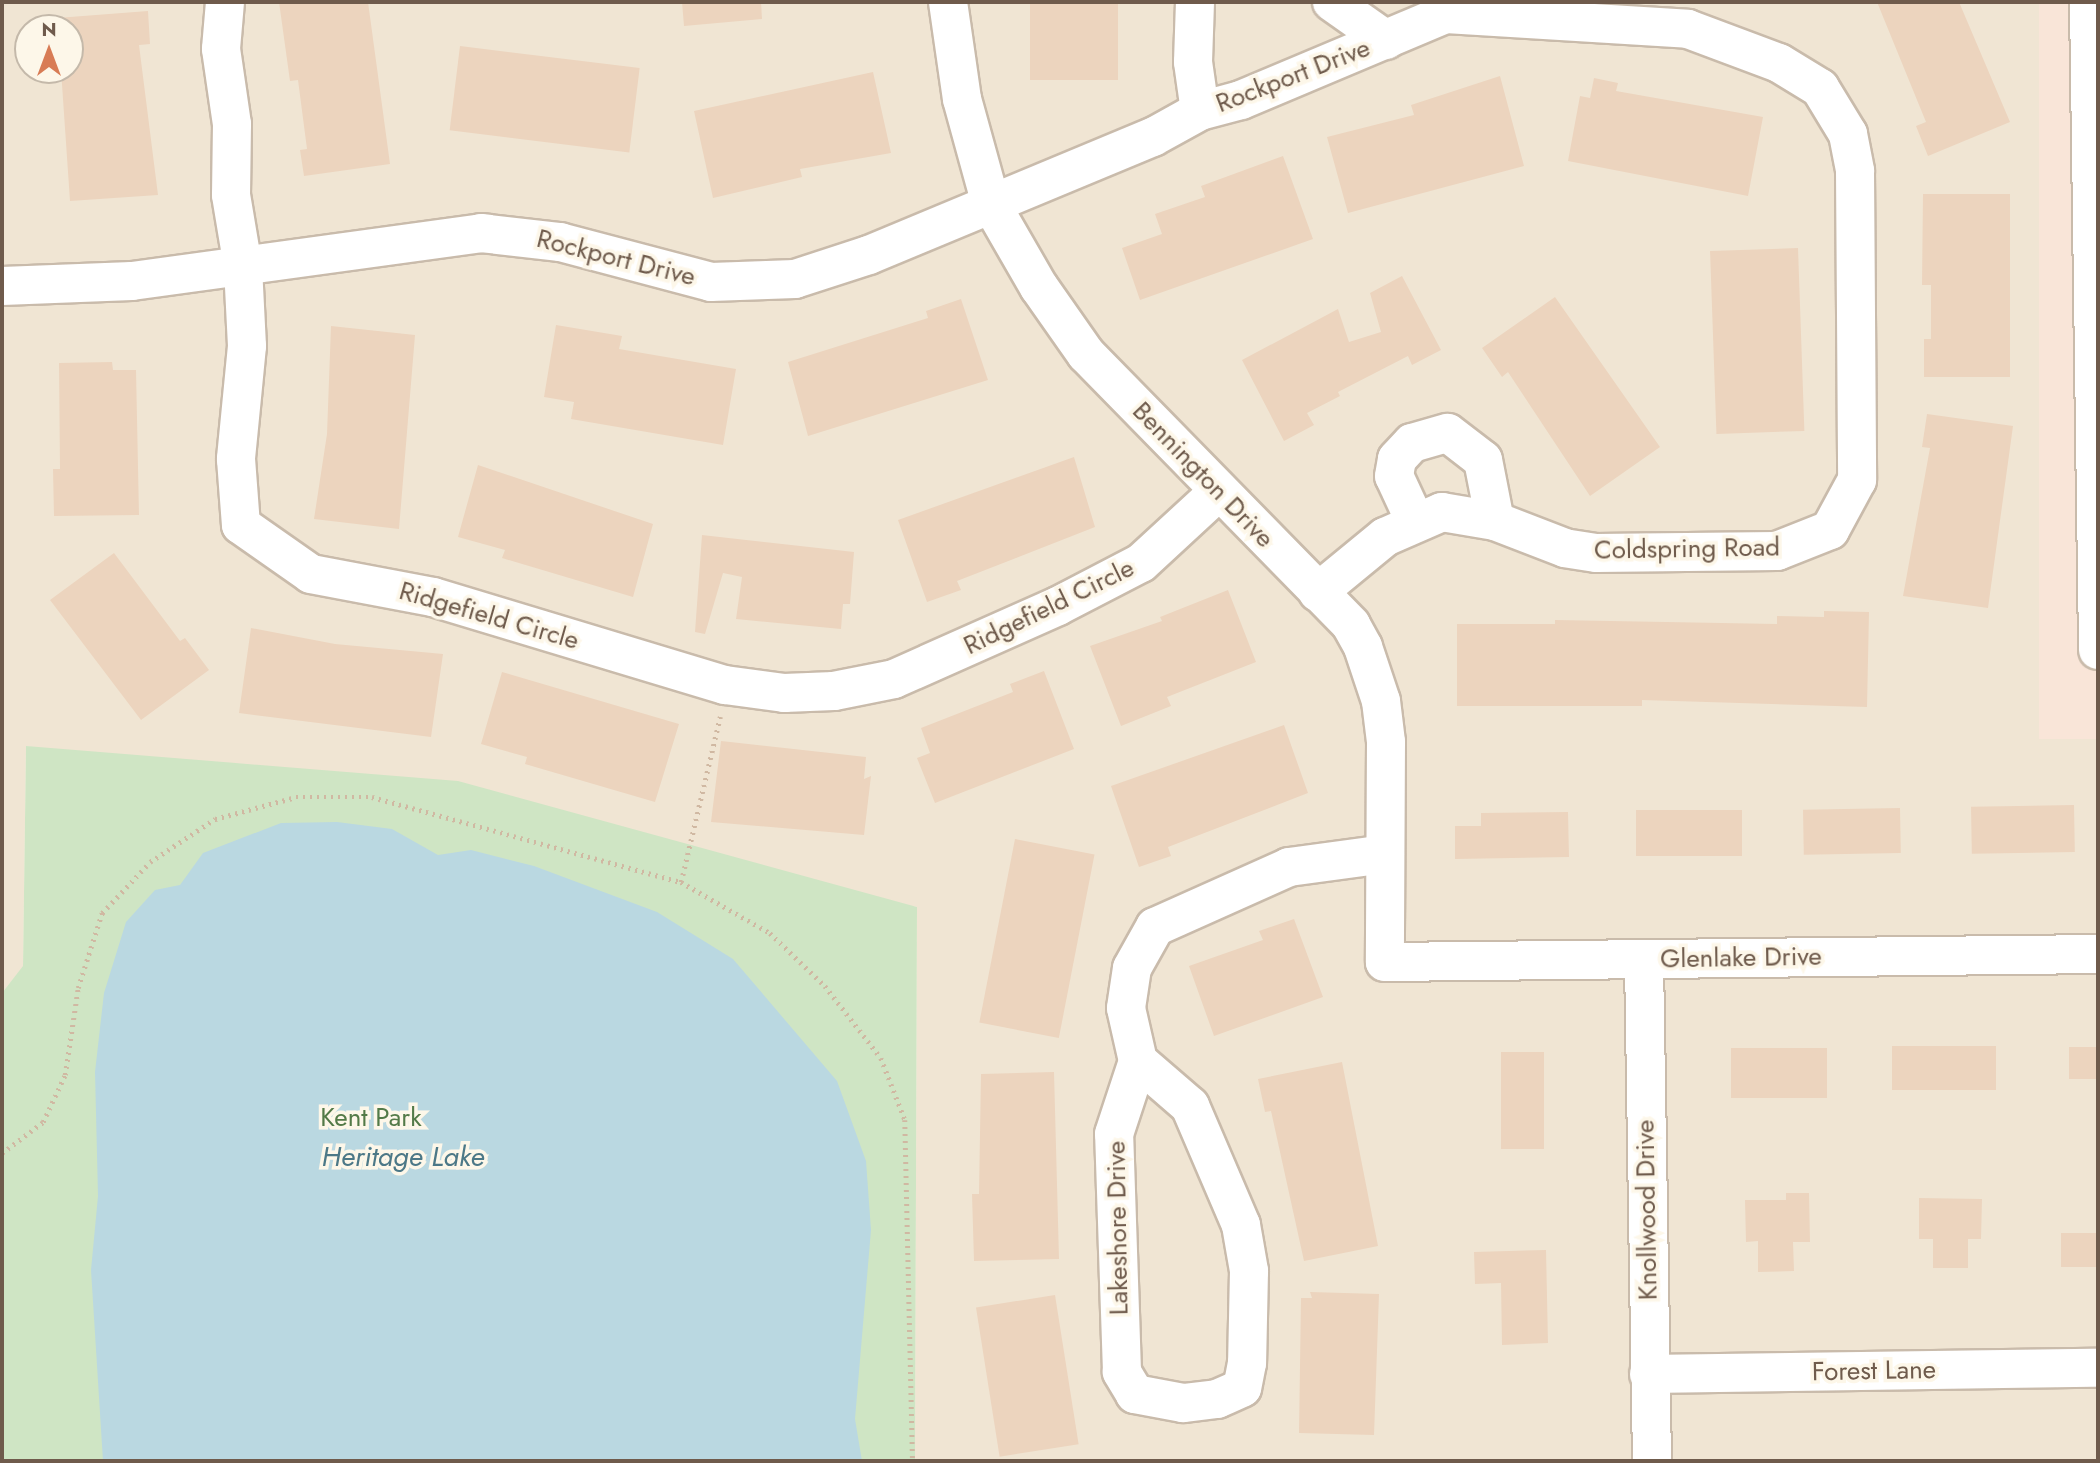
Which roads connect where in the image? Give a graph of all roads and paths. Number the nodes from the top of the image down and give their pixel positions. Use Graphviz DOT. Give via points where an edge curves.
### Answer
graph roads {
  1 [pos="225,2"];
  2 [pos="948,2"];
  3 [pos="1195,2"];
  4 [pos="1332,2"];
  5 [pos="2089,2"];
  6 [pos="1386,40"];
  7 [pos="1200,111"];
  8 [pos="991,204"];
  9 [pos="243,267"];
  10 [pos="1856,284"];
  11 [pos="2,286"];
  12 [pos="2095,399"];
  13 [pos="1220,491"];
  14 [pos="1414,519"];
  15 [pos="1495,522"];
  16 [pos="1318,592"];
  17 [pos="2098,650"];
  18 [pos="725,685"];
  19 [pos="1385,854"];
  20 [pos="681,881"];
  21 [pos="2098,954"];
  22 [pos="1644,959"];
  23 [pos="1385,962"];
  24 [pos="1138,1060"];
  25 [pos="2,1153"];
  26 [pos="2098,1368"];
  27 [pos="1649,1374"];
  28 [pos="913,1461"];
  29 [pos="1651,1461"];
  1 -- 9 [label="street, Ridgefield Circle" via="220,29 232,124 231,195"];
  2 -- 8 [label="street, Bennington Drive" via="962,99"];
  3 -- 7 [label="street, Rockport Drive" via="1193,62"];
  4 -- 6 [label="street, Rockport Drive"];
  5 -- 12 [label="street"];
  6 -- 7 [label="street, Rockport Drive"];
  6 -- 10 [label="street, Rockport Drive" via="1446,14 1648,23 1719,38 1779,63 1820,88 1848,134 1855,171"];
  7 -- 8 [label="street, Rockport Drive"];
  8 -- 9 [label="street, Rockport Drive" via="829,270 761,284 689,278 560,242 505,233"];
  8 -- 13 [label="street, Bennington Drive" via="1086,354"];
  9 -- 11 [label="street, Rockport Drive" via="123,282"];
  9 -- 18 [label="street, Ridgefield Circle" via="247,346 236,459 241,525 327,580 433,597"];
  10 -- 15 [label="street, Coldspring Road" via="1857,480 1829,530 1777,551 1596,553 1565,548"];
  12 -- 17 [label="street"];
  13 -- 16 [label="street, Bennington Drive"];
  13 -- 18 [label="street, Ridgefield Circle" via="1141,562 918,670 834,691 784,693"];
  14 -- 15 [label="street, Coldspring Road" via="1442,512"];
  14 -- 15 [label="street" via="1400,497 1397,459 1420,439 1448,433 1483,460"];
  14 -- 16 [label="street, Coldspring Road"];
  16 -- 19 [label="street, Bennington Drive" via="1351,625 1381,701"];
  18 -- 20 [label="path"];
  19 -- 23 [label="street, Bennington Drive"];
  19 -- 24 [label="street" via="1289,867 1154,928 1138,953 1128,990"];
  20 -- 25 [label="path" via="372,797 296,797 215,819 150,862 103,913 79,988 65,1075 43,1122"];
  20 -- 28 [label="path" via="770,933 825,986 881,1058 905,1120"];
  21 -- 22 [label="street, Glenlake Drive"];
  22 -- 23 [label="street, Glenlake Drive"];
  22 -- 27 [label="street, Knollwood Drive"];
  24 -- 24 [label="street, Lakeshore Drive" via="1190,1105 1241,1225 1250,1306 1242,1388 1217,1399 1183,1403 1135,1394 1122,1372 1114,1134"];
  26 -- 27 [label="street, Forest Lane"];
  27 -- 29 [label="street, Knollwood Drive"];
}
